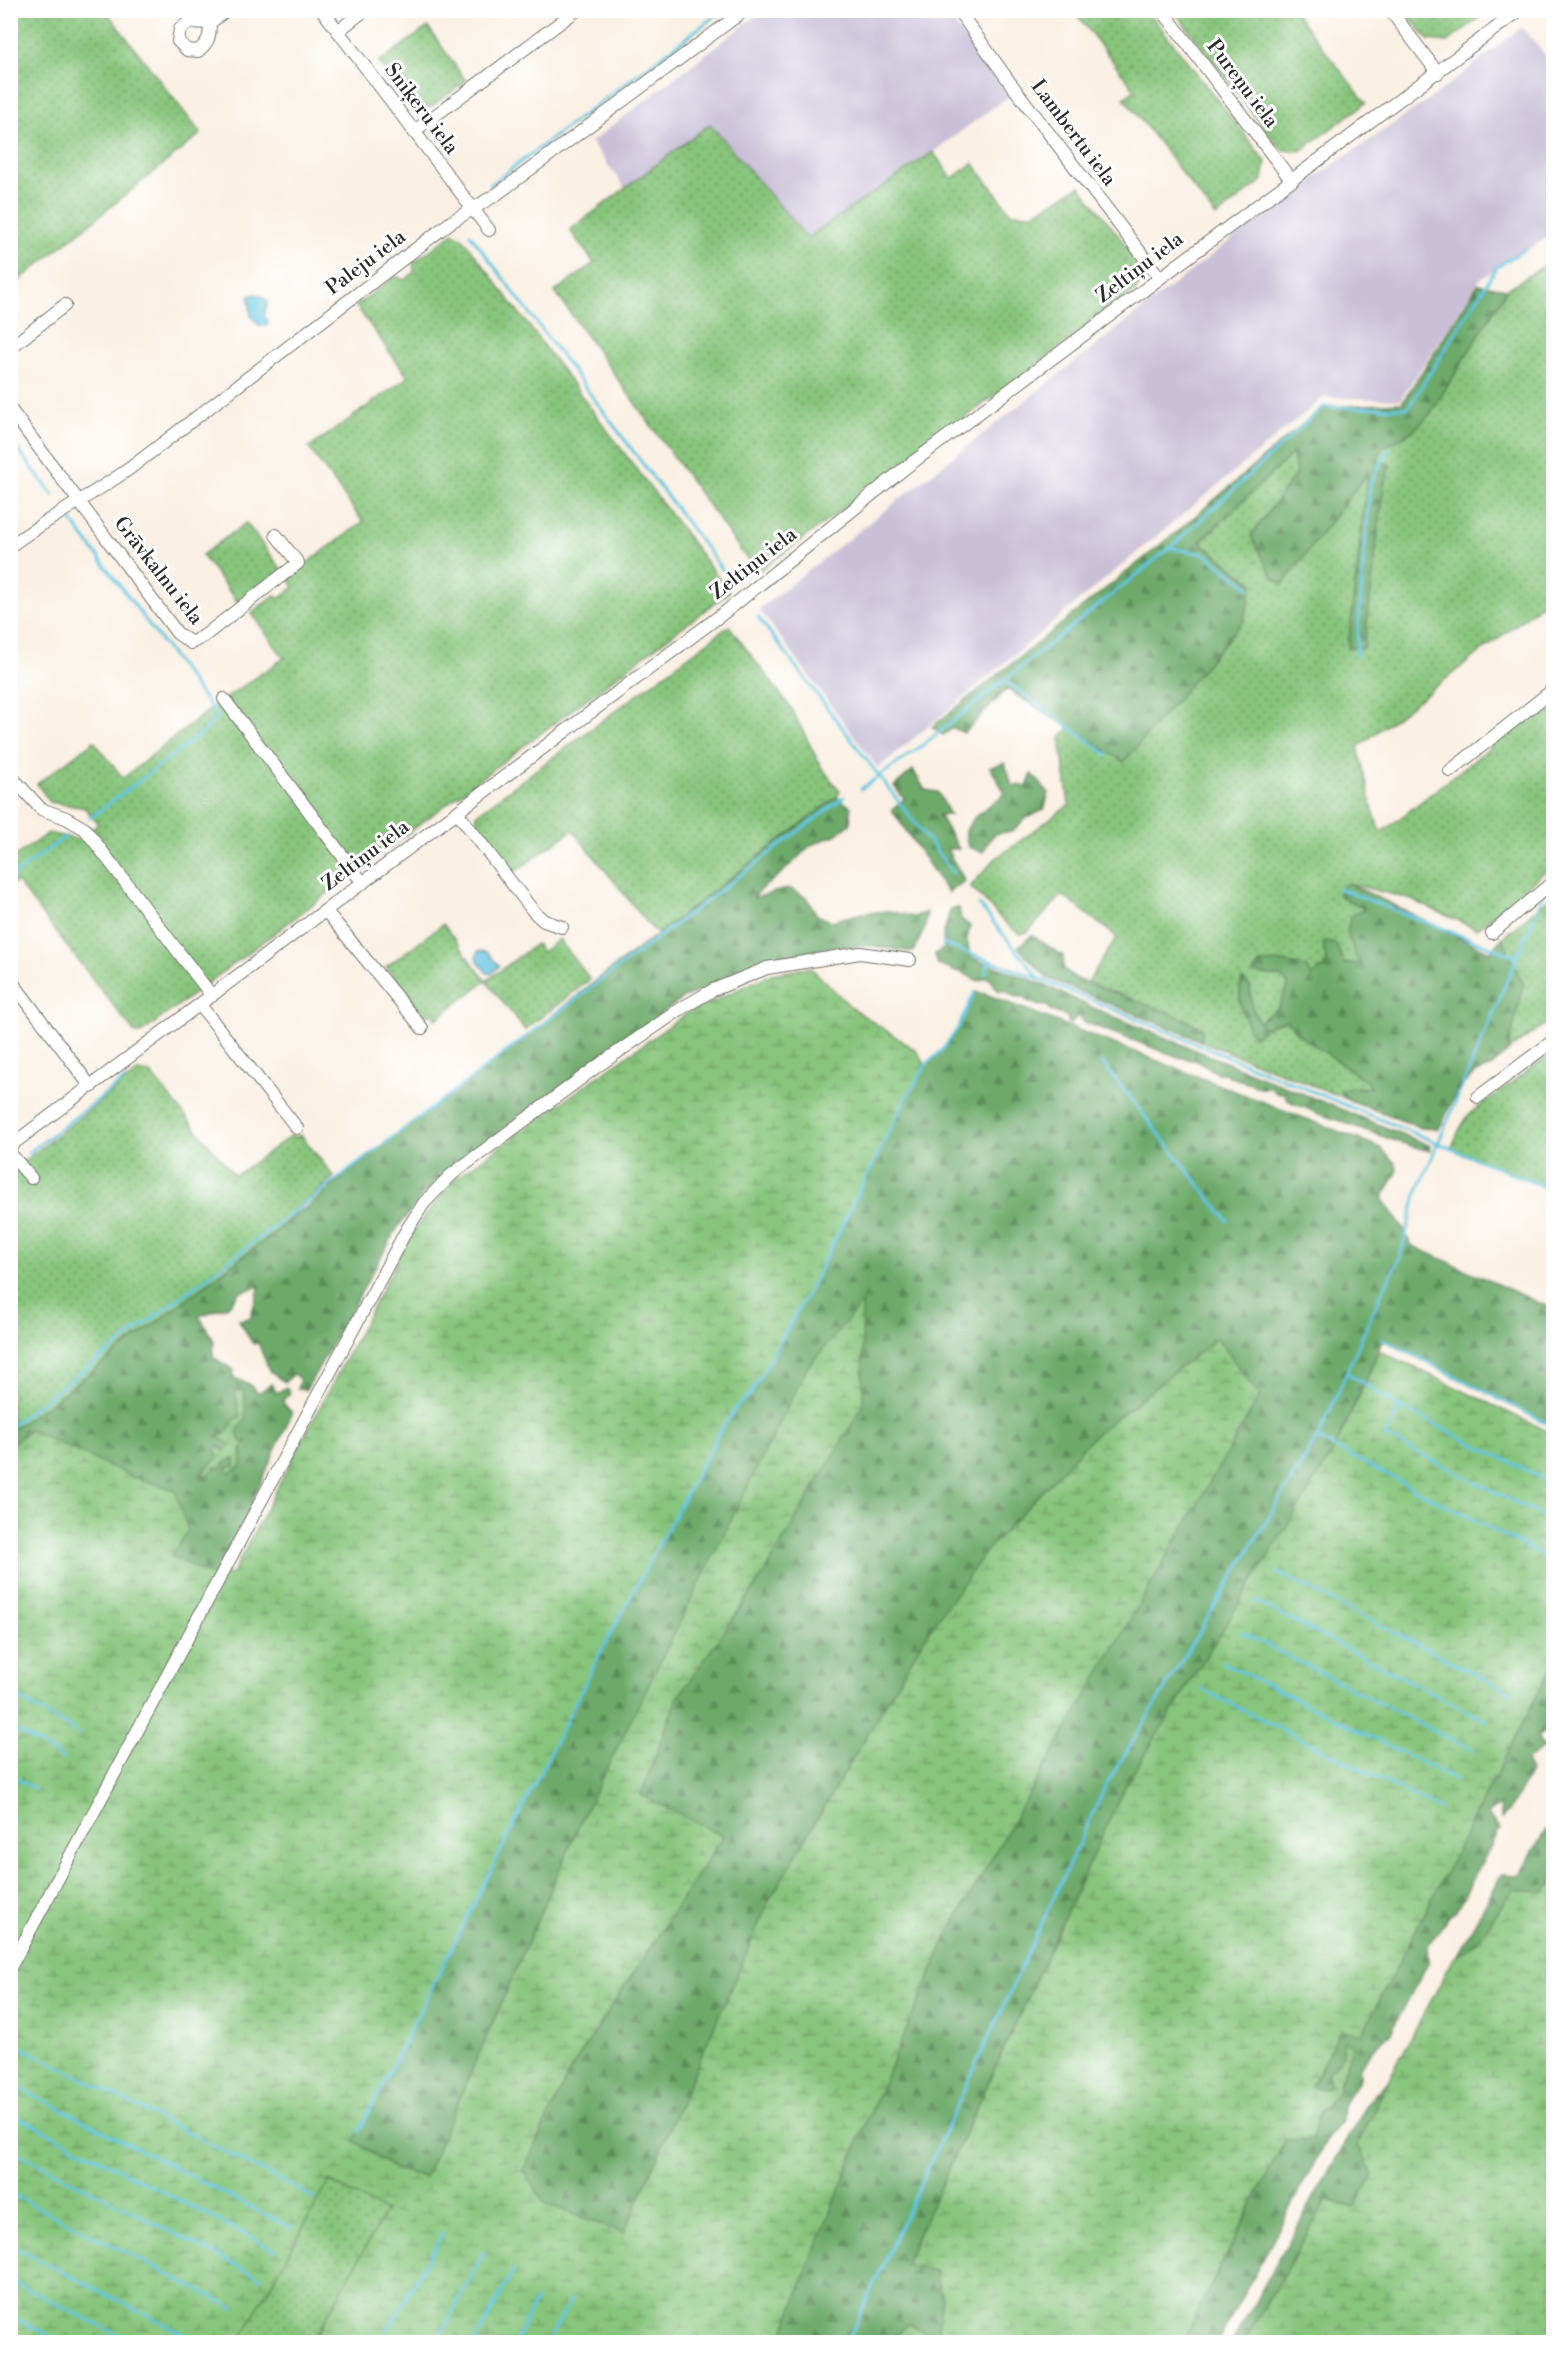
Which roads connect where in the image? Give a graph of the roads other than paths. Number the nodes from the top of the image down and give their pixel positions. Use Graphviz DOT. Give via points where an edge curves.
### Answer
graph roads {
  1 [pos="226,10"];
  2 [pos="322,10"];
  3 [pos="365,10"];
  4 [pos="577,10"];
  5 [pos="745,10"];
  6 [pos="958,10"];
  7 [pos="1162,10"];
  8 [pos="1390,10"];
  9 [pos="1520,10"];
  10 [pos="210,23"];
  11 [pos="338,31"];
  12 [pos="1438,73"];
  13 [pos="413,132"];
  14 [pos="1292,181"];
  15 [pos="473,209"];
  16 [pos="489,230"];
  17 [pos="1160,278"];
  18 [pos="65,305"];
  19 [pos="10,348"];
  20 [pos="10,409"];
  21 [pos="79,502"];
  22 [pos="276,535"];
  23 [pos="10,546"];
  24 [pos="1554,689"];
  25 [pos="224,699"];
  26 [pos="1450,771"];
  27 [pos="10,775"];
  28 [pos="457,812"];
  29 [pos="1554,881"];
  30 [pos="363,883"];
  31 [pos="326,911"];
  32 [pos="562,927"];
  33 [pos="1492,933"];
  34 [pos="909,960"];
  35 [pos="10,979"];
  36 [pos="212,996"];
  37 [pos="200,1005"];
  38 [pos="422,1028"];
  39 [pos="1554,1040"];
  40 [pos="91,1087"];
  41 [pos="1478,1097"];
  42 [pos="297,1128"];
  43 [pos="10,1146"];
  44 [pos="10,1153"];
  45 [pos="31,1178"];
  46 [pos="10,1968"];
  1 -- 10 [label="street"];
  2 -- 11 [label="street, Sniķeru iela"];
  3 -- 11 [label="street"];
  4 -- 13 [label="street"];
  5 -- 15 [label="street, Paleju iela"];
  6 -- 17 [label="street, Lambertu iela"];
  7 -- 14 [label="street, Pureņu iela"];
  8 -- 12 [label="street"];
  9 -- 12 [label="street, Zeltiņu iela"];
  11 -- 13 [label="street, Sniķeru iela"];
  12 -- 14 [label="street, Zeltiņu iela"];
  13 -- 15 [label="street, Sniķeru iela"];
  14 -- 17 [label="street, Zeltiņu iela"];
  15 -- 16 [label="street, Sniķeru iela"];
  15 -- 21 [label="street, Paleju iela" via="129,470"];
  17 -- 28 [label="street, Zeltiņu iela"];
  18 -- 19 [label="street"];
  20 -- 21 [label="street"];
  21 -- 22 [label="street, Grāvkalnu iela" via="177,633 191,643 298,562"];
  21 -- 23 [label="street, Paleju iela"];
  24 -- 26 [label="street"];
  25 -- 30 [label="street"];
  27 -- 36 [label="street" via="40,809 85,829"];
  28 -- 30 [label="street, Zeltiņu iela"];
  28 -- 32 [label="street" via="534,912 544,921"];
  29 -- 33 [label="street"];
  30 -- 31 [label="street, Zeltiņu iela"];
  31 -- 36 [label="street, Zeltiņu iela"];
  31 -- 38 [label="street"];
  34 -- 46 [label="street" via="860,953 767,968 712,990 599,1065 435,1190 406,1231"];
  35 -- 40 [label="street"];
  36 -- 37 [label="street, Zeltiņu iela"];
  37 -- 40 [label="street, Zeltiņu iela"];
  37 -- 42 [label="street"];
  39 -- 41 [label="street"];
  40 -- 43 [label="street, Zeltiņu iela"];
  44 -- 45 [label="street"];
}
